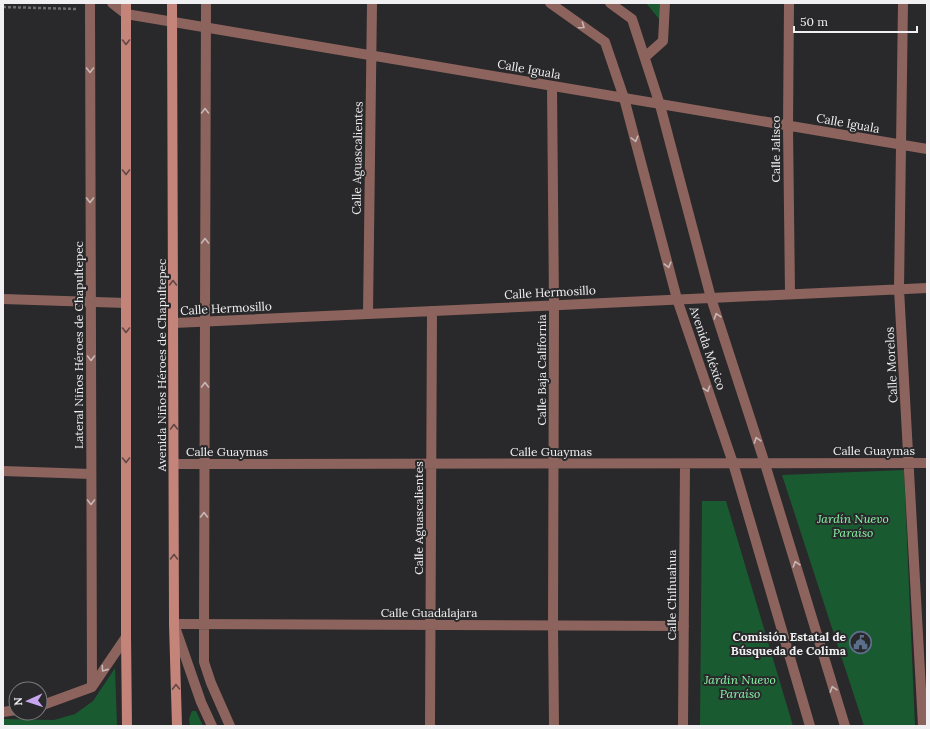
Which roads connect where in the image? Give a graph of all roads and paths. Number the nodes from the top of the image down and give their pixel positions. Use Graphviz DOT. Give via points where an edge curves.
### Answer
graph roads {
  1 [pos="112,3"];
  2 [pos="126,3"];
  3 [pos="172,3"];
  4 [pos="206,3"];
  5 [pos="372,3"];
  6 [pos="550,3"];
  7 [pos="610,3"];
  8 [pos="665,3"];
  9 [pos="789,3"];
  10 [pos="903,3"];
  11 [pos="90,6"];
  12 [pos="3,7"];
  13 [pos="126,14"];
  14 [pos="172,22"];
  15 [pos="206,28"];
  16 [pos="371,56"];
  17 [pos="645,56"];
  18 [pos="552,86"];
  19 [pos="624,98"];
  20 [pos="660,105"];
  21 [pos="788,126"];
  22 [pos="901,145"];
  23 [pos="927,149"];
  24 [pos="927,288"];
  25 [pos="900,289"];
  26 [pos="790,294"];
  27 [pos="3,298"];
  28 [pos="711,298"];
  29 [pos="677,299"];
  30 [pos="90,301"];
  31 [pos="126,303"];
  32 [pos="554,305"];
  33 [pos="432,311"];
  34 [pos="368,314"];
  35 [pos="205,322"];
  36 [pos="174,323"];
  37 [pos="732,463"];
  38 [pos="910,463"];
  39 [pos="927,463"];
  40 [pos="174,464"];
  41 [pos="204,464"];
  42 [pos="431,464"];
  43 [pos="553,464"];
  44 [pos="685,464"];
  45 [pos="765,464"];
  46 [pos="3,471"];
  47 [pos="91,474"];
  48 [pos="174,624"];
  49 [pos="204,624"];
  50 [pos="431,625"];
  51 [pos="553,626"];
  52 [pos="684,626"];
  53 [pos="126,637"];
  54 [pos="92,687"];
  55 [pos="48,703"];
  56 [pos="127,726"];
  57 [pos="176,726"];
  58 [pos="212,726"];
  59 [pos="230,726"];
  60 [pos="430,726"];
  61 [pos="554,726"];
  62 [pos="683,726"];
  63 [pos="810,726"];
  64 [pos="845,726"];
  65 [pos="923,726"];
  1 -- 13 [label="street"];
  2 -- 13 [label="main road"];
  3 -- 14 [label="main road, Avenida Niños Héroes de Chapultepec"];
  4 -- 15 [label="street"];
  5 -- 16 [label="street, Calle Aguascalientes"];
  6 -- 19 [label="street, Avenida México, one-way" via="605,42"];
  7 -- 17 [label="street, Avenida México" via="632,19"];
  8 -- 17 [label="street" via="663,41"];
  9 -- 21 [label="street, Calle Jalisco"];
  10 -- 22 [label="street, Calle Morelos"];
  11 -- 12 [label="path"];
  11 -- 30 [label="street, Lateral Niños Héroes de Chapultepec, one-way"];
  13 -- 14 [label="street, Calle Iguala"];
  13 -- 31 [label="main road, one-way"];
  14 -- 15 [label="street, Calle Iguala"];
  36 -- 14 [label="main road, Avenida Niños Héroes de Chapultepec, one-way"];
  15 -- 16 [label="street, Calle Iguala"];
  35 -- 15 [label="street, one-way"];
  16 -- 18 [label="street, Calle Iguala"];
  16 -- 34 [label="street, Calle Aguascalientes"];
  17 -- 20 [label="street, Avenida México"];
  18 -- 19 [label="street, Calle Iguala"];
  18 -- 32 [label="street, Calle Baja California"];
  19 -- 20 [label="street, Calle Iguala"];
  19 -- 29 [label="street, Avenida México, one-way"];
  20 -- 21 [label="street, Calle Iguala"];
  20 -- 28 [label="street, Avenida México"];
  21 -- 22 [label="street, Calle Iguala"];
  21 -- 26 [label="street, Calle Jalisco"];
  22 -- 23 [label="street, Calle Iguala"];
  22 -- 25 [label="street, Calle Morelos"];
  24 -- 25 [label="street, Calle Hermosillo"];
  25 -- 26 [label="street, Calle Hermosillo"];
  25 -- 38 [label="street, Calle Morelos"];
  26 -- 28 [label="street, Calle Hermosillo"];
  27 -- 30 [label="street"];
  28 -- 29 [label="street, Calle Hermosillo"];
  45 -- 28 [label="street, Avenida México, one-way"];
  29 -- 32 [label="street, Calle Hermosillo"];
  29 -- 37 [label="street, Avenida México, one-way"];
  30 -- 31 [label="street"];
  30 -- 47 [label="street, Lateral Niños Héroes de Chapultepec, one-way"];
  31 -- 53 [label="main road, one-way"];
  32 -- 33 [label="street, Calle Hermosillo"];
  32 -- 43 [label="street, Calle Baja California"];
  33 -- 34 [label="street, Calle Hermosillo"];
  33 -- 42 [label="street, Calle Aguascalientes"];
  34 -- 35 [label="street, Calle Hermosillo"];
  35 -- 36 [label="street, Calle Hermosillo"];
  41 -- 35 [label="street, one-way"];
  40 -- 36 [label="main road, Avenida Niños Héroes de Chapultepec, one-way"];
  37 -- 44 [label="street, Calle Guaymas"];
  37 -- 45 [label="street, Calle Guaymas"];
  37 -- 63 [label="street, Avenida México"];
  38 -- 39 [label="street, Calle Guaymas"];
  38 -- 45 [label="street, Calle Guaymas"];
  38 -- 65 [label="street, Calle Morelos"];
  40 -- 41 [label="street, Calle Guaymas"];
  48 -- 40 [label="main road, Avenida Niños Héroes de Chapultepec, one-way"];
  41 -- 42 [label="street, Calle Guaymas"];
  49 -- 41 [label="street, one-way"];
  42 -- 43 [label="street, Calle Guaymas"];
  42 -- 50 [label="street, Calle Aguascalientes"];
  43 -- 44 [label="street, Calle Guaymas"];
  43 -- 51 [label="street, Calle Baja California"];
  44 -- 52 [label="street, Calle Chihuahua"];
  64 -- 45 [label="street, Avenida México, one-way"];
  46 -- 47 [label="street"];
  47 -- 54 [label="street, Lateral Niños Héroes de Chapultepec, one-way"];
  48 -- 49 [label="street, Calle Guadalajara"];
  57 -- 48 [label="main road, Avenida Niños Héroes de Chapultepec, one-way"];
  48 -- 58 [label="street"];
  49 -- 50 [label="street, Calle Guadalajara"];
  49 -- 59 [label="street" via="204,662"];
  50 -- 51 [label="street, Calle Guadalajara"];
  50 -- 60 [label="street, Calle Aguascalientes"];
  51 -- 52 [label="street, Calle Guadalajara"];
  51 -- 61 [label="street, Calle Baja California"];
  52 -- 62 [label="street, Calle Chihuahua"];
  53 -- 54 [label="street, one-way"];
  53 -- 56 [label="main road"];
  54 -- 55 [label="street"];
}
